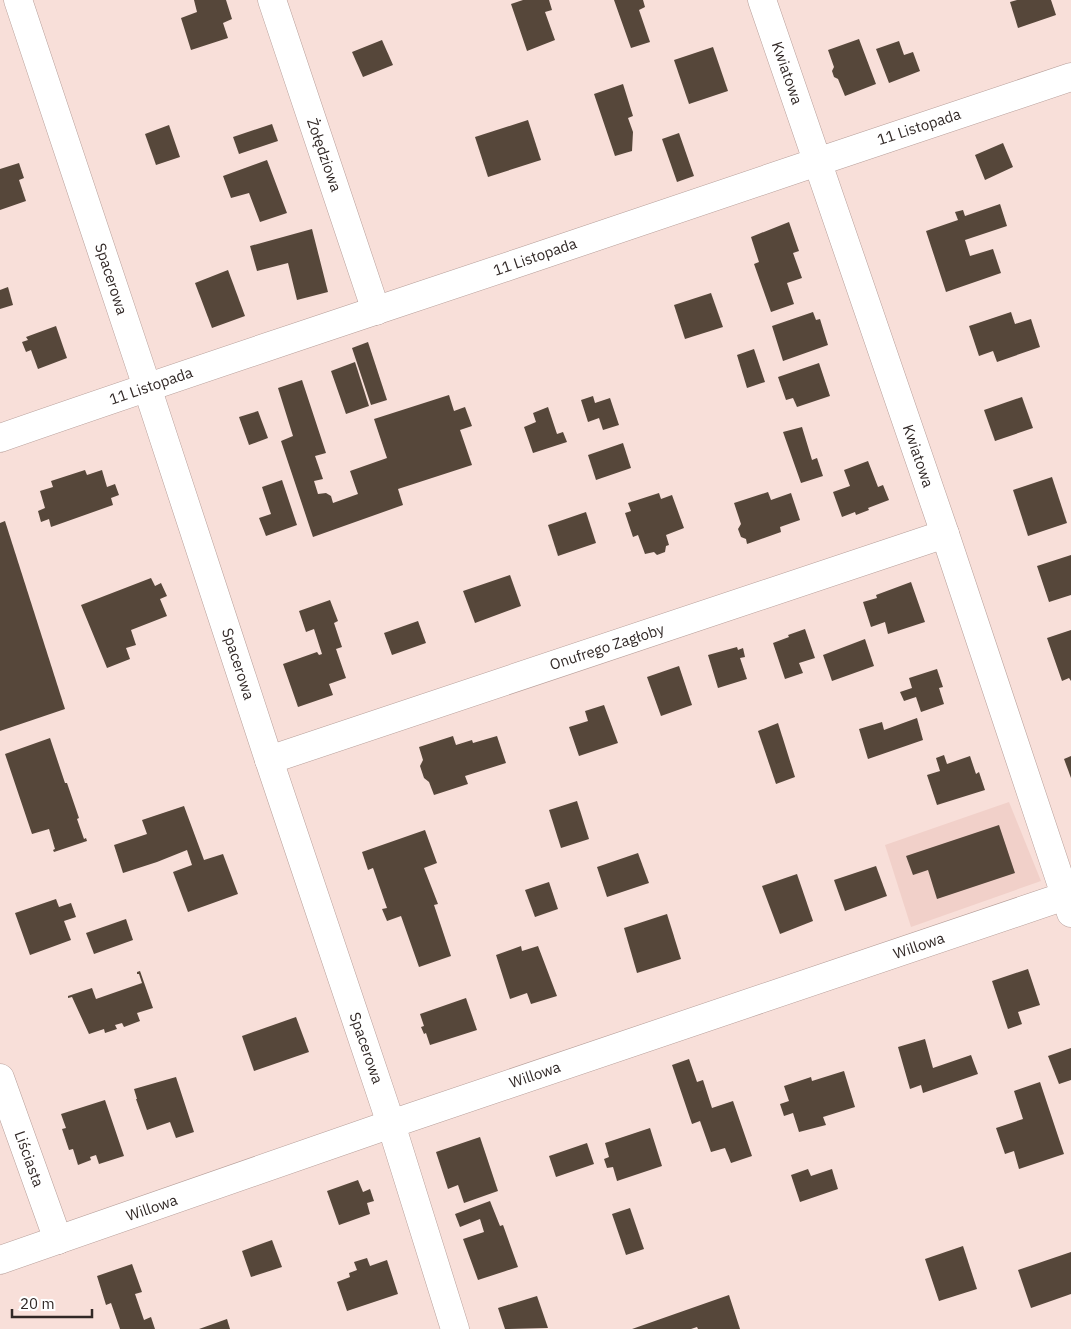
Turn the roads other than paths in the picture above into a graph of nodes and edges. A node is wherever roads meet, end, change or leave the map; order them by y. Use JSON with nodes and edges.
{"nodes":[{"id":1,"x":18,"y":0,"type":"edge"},
{"id":2,"x":272,"y":0,"type":"edge"},
{"id":3,"x":762,"y":0,"type":"edge"},
{"id":4,"x":1071,"y":77,"type":"edge"},
{"id":5,"x":817,"y":161,"type":"junction"},
{"id":6,"x":376,"y":311,"type":"junction"},
{"id":7,"x":147,"y":387,"type":"junction"},
{"id":8,"x":0,"y":438,"type":"edge"},
{"id":9,"x":945,"y":534,"type":"junction"},
{"id":10,"x":269,"y":760,"type":"junction"},
{"id":11,"x":1069,"y":901,"type":"edge"},
{"id":12,"x":0,"y":1078,"type":"edge"},
{"id":13,"x":391,"y":1124,"type":"junction"},
{"id":14,"x":58,"y":1240,"type":"junction"},
{"id":15,"x":0,"y":1260,"type":"edge"},
{"id":16,"x":455,"y":1329,"type":"edge"}],
"edges":[{"from":1,"to":7,"type":"street","name":"Spacerowa"},
{"from":2,"to":6,"type":"street","name":"Żołędziowa"},
{"from":3,"to":5,"type":"street","name":"Kwiatowa"},
{"from":4,"to":5,"type":"street","name":"11 Listopada"},
{"from":5,"to":6,"type":"street","name":"11 Listopada"},
{"from":5,"to":9,"type":"street","name":"Kwiatowa"},
{"from":6,"to":7,"type":"street","name":"11 Listopada"},
{"from":7,"to":8,"type":"street","name":"11 Listopada"},
{"from":7,"to":10,"type":"street","name":"Spacerowa"},
{"from":9,"to":10,"type":"street","name":"Onufrego Zagłoby"},
{"from":9,"to":11,"type":"street","name":"Kwiatowa"},
{"from":10,"to":13,"type":"street","name":"Spacerowa"},
{"from":11,"to":13,"type":"street","name":"Willowa"},
{"from":12,"to":14,"type":"street","name":"Liściasta"},
{"from":13,"to":14,"type":"street","name":"Willowa"},
{"from":13,"to":16,"type":"street","name":"Spacerowa"},
{"from":14,"to":15,"type":"street","name":"Willowa"}]}
